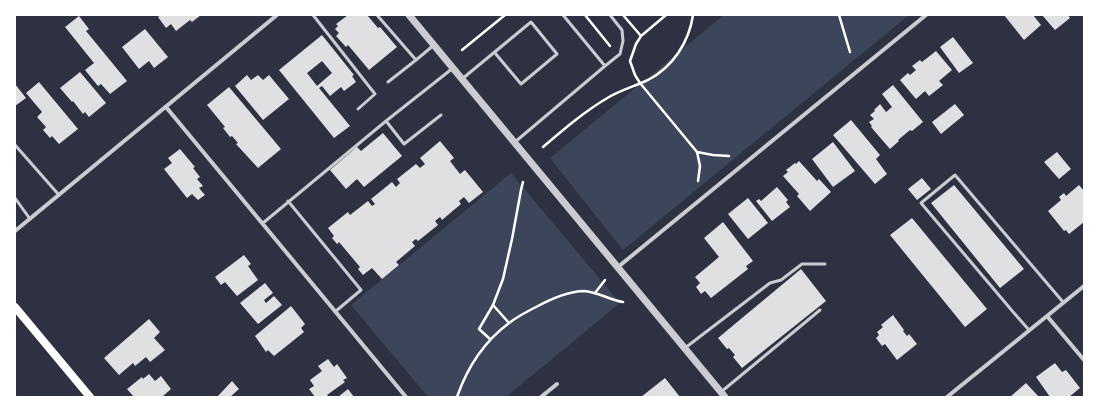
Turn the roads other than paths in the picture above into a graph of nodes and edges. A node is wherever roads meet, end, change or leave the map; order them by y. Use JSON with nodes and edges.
{"nodes":[{"id":1,"x":277,"y":15,"type":"edge"},
{"id":2,"x":313,"y":15,"type":"edge"},
{"id":3,"x":377,"y":15,"type":"edge"},
{"id":4,"x":409,"y":15,"type":"edge"},
{"id":5,"x":563,"y":15,"type":"edge"},
{"id":6,"x":610,"y":15,"type":"edge"},
{"id":7,"x":926,"y":15,"type":"edge"},
{"id":8,"x":434,"y":45,"type":"junction"},
{"id":9,"x":494,"y":52,"type":"junction"},
{"id":10,"x":416,"y":60,"type":"junction"},
{"id":11,"x":605,"y":66,"type":"junction"},
{"id":12,"x":453,"y":68,"type":"junction"},
{"id":13,"x":462,"y":79,"type":"junction"},
{"id":14,"x":388,"y":82,"type":"dead end"},
{"id":15,"x":166,"y":107,"type":"junction"},
{"id":16,"x":358,"y":109,"type":"dead end"},
{"id":17,"x":441,"y":115,"type":"dead end"},
{"id":18,"x":386,"y":121,"type":"junction"},
{"id":19,"x":515,"y":143,"type":"junction"},
{"id":20,"x":15,"y":145,"type":"edge"},
{"id":21,"x":59,"y":195,"type":"junction"},
{"id":22,"x":15,"y":198,"type":"edge"},
{"id":23,"x":288,"y":201,"type":"junction"},
{"id":24,"x":30,"y":219,"type":"junction"},
{"id":25,"x":263,"y":222,"type":"junction"},
{"id":26,"x":15,"y":231,"type":"edge"},
{"id":27,"x":824,"y":264,"type":"dead end"},
{"id":28,"x":618,"y":267,"type":"junction"},
{"id":29,"x":1084,"y":286,"type":"edge"},
{"id":30,"x":1063,"y":302,"type":"junction"},
{"id":31,"x":15,"y":307,"type":"edge"},
{"id":32,"x":820,"y":310,"type":"dead end"},
{"id":33,"x":336,"y":311,"type":"junction"},
{"id":34,"x":1047,"y":316,"type":"junction"},
{"id":35,"x":1029,"y":330,"type":"junction"},
{"id":36,"x":685,"y":348,"type":"junction"},
{"id":37,"x":1084,"y":360,"type":"edge"},
{"id":38,"x":557,"y":384,"type":"dead end"},
{"id":39,"x":723,"y":394,"type":"edge"},
{"id":40,"x":90,"y":397,"type":"edge"},
{"id":41,"x":406,"y":397,"type":"edge"},
{"id":42,"x":541,"y":397,"type":"edge"},
{"id":43,"x":947,"y":397,"type":"edge"}],
"edges":[{"from":1,"to":15,"type":"street"},
{"from":2,"to":16,"type":"lane"},
{"from":3,"to":10,"type":"lane"},
{"from":4,"to":8,"type":"street"},
{"from":5,"to":11,"type":"lane"},
{"from":6,"to":11,"type":"lane"},
{"from":7,"to":28,"type":"street"},
{"from":8,"to":10,"type":"lane"},
{"from":8,"to":12,"type":"street"},
{"from":9,"to":9,"type":"lane"},
{"from":9,"to":13,"type":"lane"},
{"from":10,"to":14,"type":"lane"},
{"from":11,"to":19,"type":"lane"},
{"from":12,"to":13,"type":"street"},
{"from":12,"to":18,"type":"lane"},
{"from":13,"to":19,"type":"street"},
{"from":15,"to":21,"type":"street"},
{"from":15,"to":25,"type":"street"},
{"from":17,"to":18,"type":"lane"},
{"from":18,"to":23,"type":"lane"},
{"from":19,"to":28,"type":"street"},
{"from":20,"to":21,"type":"lane"},
{"from":21,"to":24,"type":"street"},
{"from":22,"to":24,"type":"lane"},
{"from":23,"to":25,"type":"lane"},
{"from":23,"to":33,"type":"lane"},
{"from":24,"to":26,"type":"street"},
{"from":25,"to":33,"type":"street"},
{"from":27,"to":36,"type":"lane"},
{"from":28,"to":36,"type":"street"},
{"from":29,"to":30,"type":"street"},
{"from":30,"to":34,"type":"street"},
{"from":30,"to":35,"type":"lane"},
{"from":31,"to":40,"type":"main road"},
{"from":32,"to":39,"type":"lane"},
{"from":33,"to":41,"type":"street"},
{"from":34,"to":35,"type":"street"},
{"from":34,"to":37,"type":"street"},
{"from":35,"to":43,"type":"street"},
{"from":36,"to":39,"type":"street"},
{"from":38,"to":42,"type":"street"}]}
